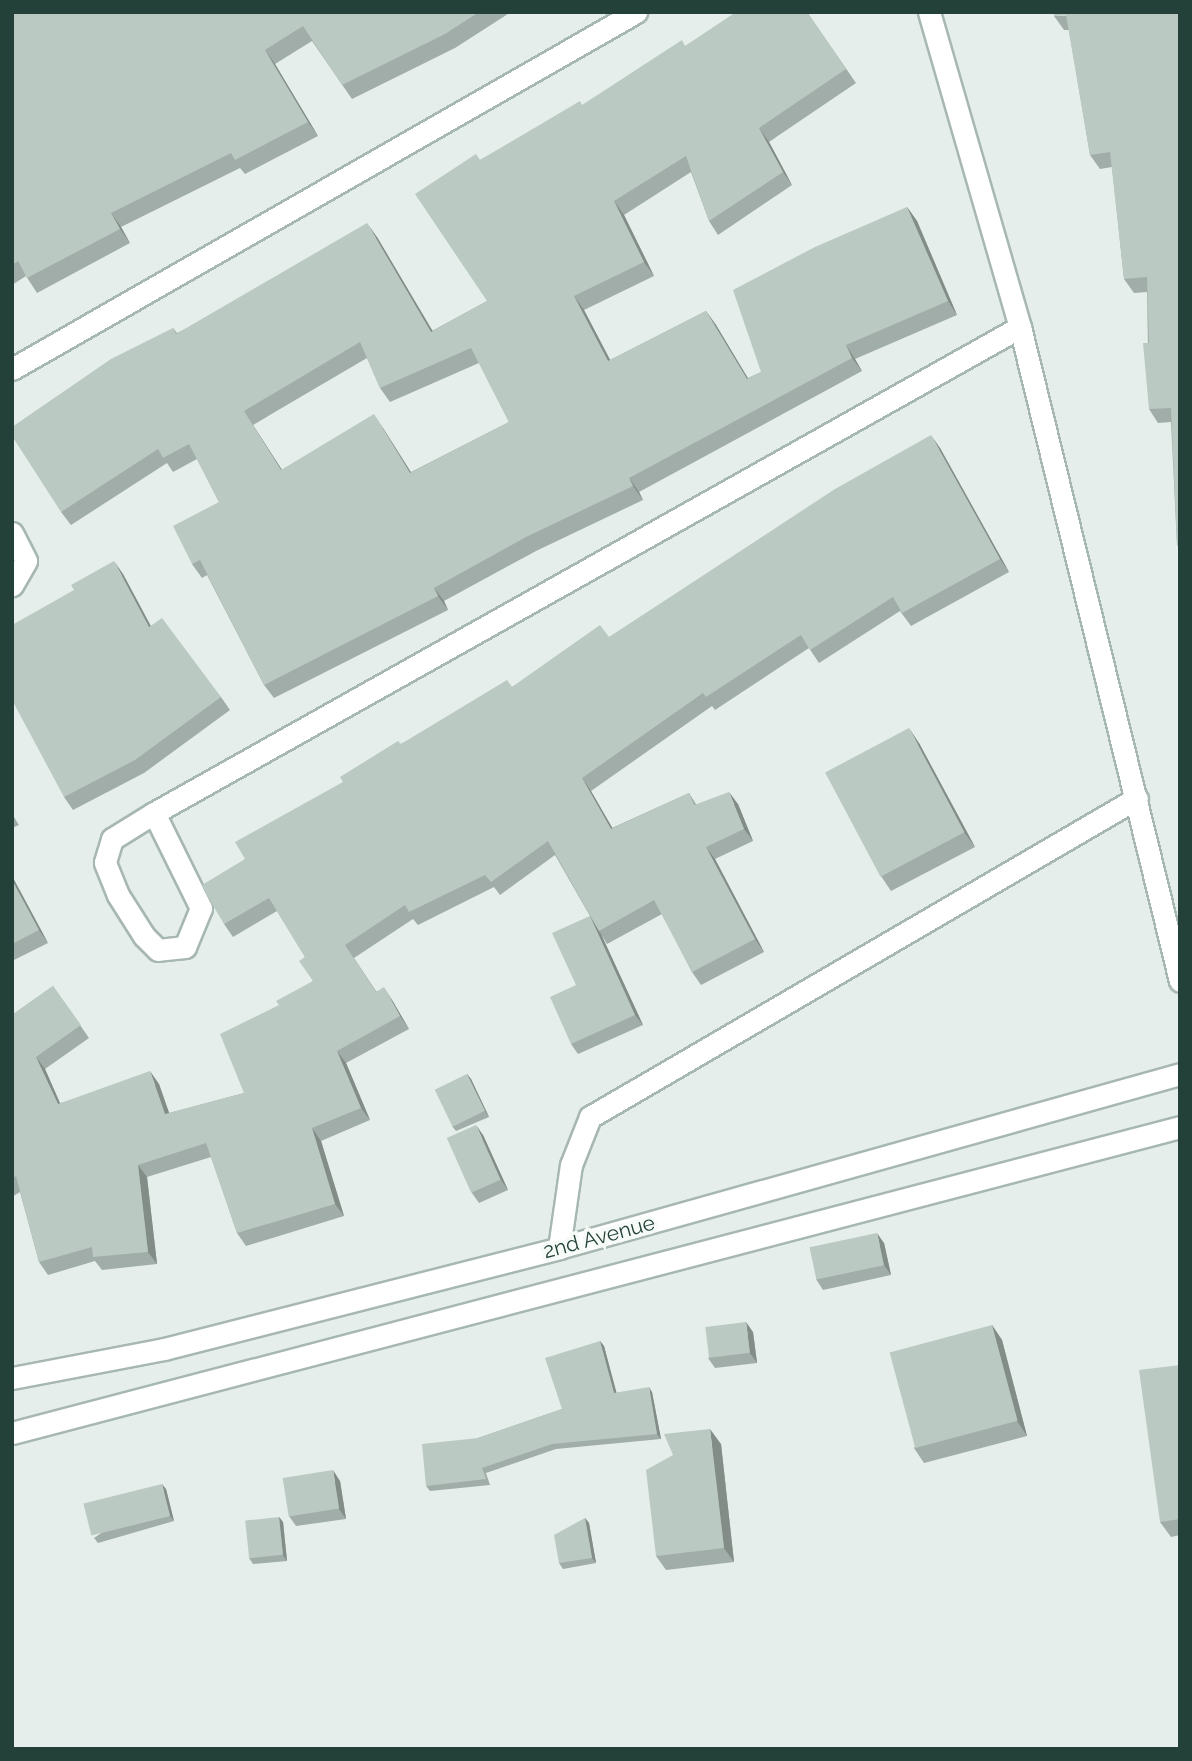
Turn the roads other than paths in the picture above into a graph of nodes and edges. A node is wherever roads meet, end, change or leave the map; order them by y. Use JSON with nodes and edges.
{"nodes":[{"id":1,"x":636,"y":12,"type":"edge"},
{"id":2,"x":929,"y":12,"type":"edge"},
{"id":3,"x":1020,"y":327,"type":"junction"},
{"id":4,"x":12,"y":369,"type":"edge"},
{"id":5,"x":12,"y":533,"type":"edge"},
{"id":6,"x":12,"y":585,"type":"edge"},
{"id":7,"x":1137,"y":797,"type":"junction"},
{"id":8,"x":154,"y":813,"type":"junction"},
{"id":9,"x":1180,"y":981,"type":"edge"},
{"id":10,"x":1180,"y":1074,"type":"edge"},
{"id":11,"x":1180,"y":1127,"type":"edge"},
{"id":12,"x":559,"y":1248,"type":"junction"},
{"id":13,"x":12,"y":1378,"type":"edge"},
{"id":14,"x":12,"y":1433,"type":"edge"}],
"edges":[{"from":1,"to":4,"type":"street"},
{"from":2,"to":3,"type":"street"},
{"from":3,"to":7,"type":"street"},
{"from":3,"to":8,"type":"street"},
{"from":5,"to":6,"type":"street"},
{"from":7,"to":9,"type":"street"},
{"from":7,"to":12,"type":"street"},
{"from":8,"to":8,"type":"street"},
{"from":10,"to":12,"type":"street","name":"2nd Avenue"},
{"from":11,"to":14,"type":"street","name":"2nd Avenue"},
{"from":12,"to":13,"type":"street","name":"2nd Avenue"}]}
